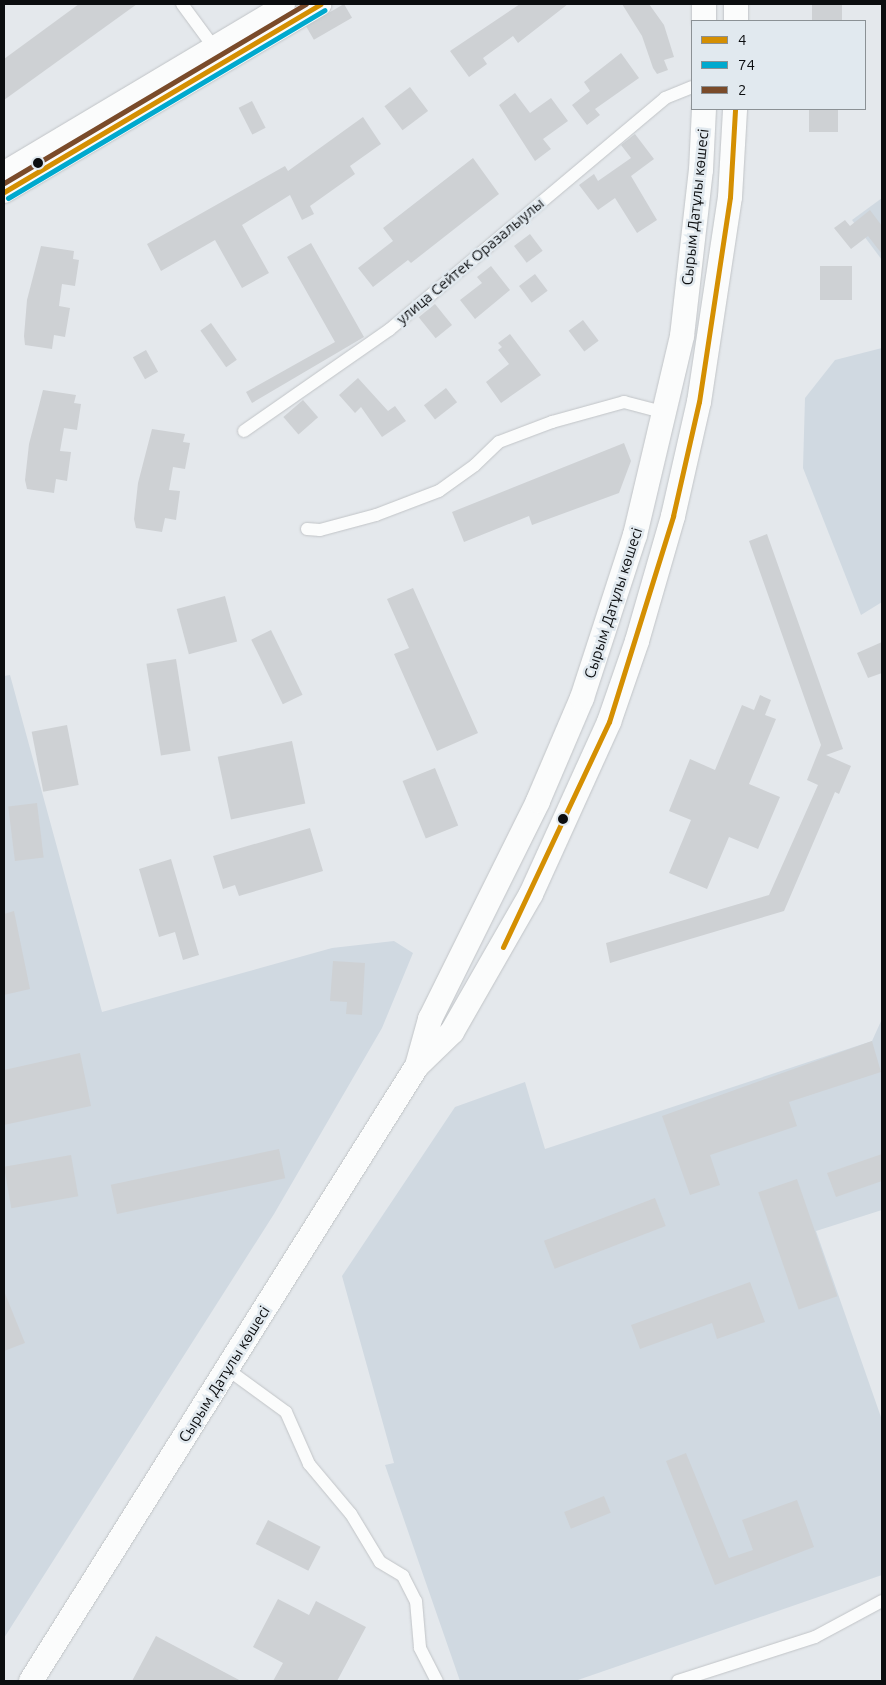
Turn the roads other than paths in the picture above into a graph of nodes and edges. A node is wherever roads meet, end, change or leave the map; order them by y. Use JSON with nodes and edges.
{"nodes":[{"id":1,"x":182,"y":4,"type":"edge"},
{"id":2,"x":284,"y":4,"type":"edge"},
{"id":3,"x":320,"y":4,"type":"edge"},
{"id":4,"x":704,"y":4,"type":"edge"},
{"id":5,"x":736,"y":4,"type":"edge"},
{"id":6,"x":704,"y":20,"type":"edge"},
{"id":7,"x":736,"y":20,"type":"edge"},
{"id":8,"x":213,"y":46,"type":"junction"},
{"id":9,"x":691,"y":87,"type":"edge"},
{"id":10,"x":704,"y":110,"type":"edge"},
{"id":11,"x":735,"y":110,"type":"edge"},
{"id":12,"x":4,"y":171,"type":"edge"},
{"id":13,"x":4,"y":192,"type":"edge"},
{"id":14,"x":666,"y":413,"type":"junction"},
{"id":15,"x":244,"y":431,"type":"dead end"},
{"id":16,"x":307,"y":530,"type":"dead end"},
{"id":17,"x":473,"y":931,"type":"junction"},
{"id":18,"x":503,"y":946,"type":"junction"},
{"id":19,"x":417,"y":1066,"type":"junction"},
{"id":20,"x":228,"y":1369,"type":"junction"},
{"id":21,"x":882,"y":1601,"type":"edge"},
{"id":22,"x":31,"y":1681,"type":"edge"},
{"id":23,"x":437,"y":1681,"type":"edge"},
{"id":24,"x":678,"y":1681,"type":"edge"}],
"edges":[{"from":1,"to":8,"type":"street"},
{"from":2,"to":8,"type":"main road"},
{"from":3,"to":13,"type":"main road"},
{"from":4,"to":6,"type":"highway"},
{"from":5,"to":7,"type":"highway"},
{"from":8,"to":12,"type":"main road"},
{"from":9,"to":15,"type":"street","name":"улица Сейтек Оразалыулы"},
{"from":10,"to":14,"type":"highway","name":"Сырым Датұлы көшесі"},
{"from":11,"to":18,"type":"highway","name":"Сырым Датұлы көшесі"},
{"from":14,"to":16,"type":"street"},
{"from":14,"to":17,"type":"highway","name":"Сырым Датұлы көшесі"},
{"from":17,"to":18,"type":"highway"},
{"from":17,"to":19,"type":"highway","name":"Сырым Датұлы көшесі"},
{"from":18,"to":19,"type":"highway","name":"Сырым Датұлы көшесі"},
{"from":19,"to":20,"type":"highway","name":"Сырым Датұлы көшесі"},
{"from":20,"to":22,"type":"highway","name":"Сырым Датұлы көшесі"},
{"from":20,"to":23,"type":"street"},
{"from":21,"to":24,"type":"street"}]}
